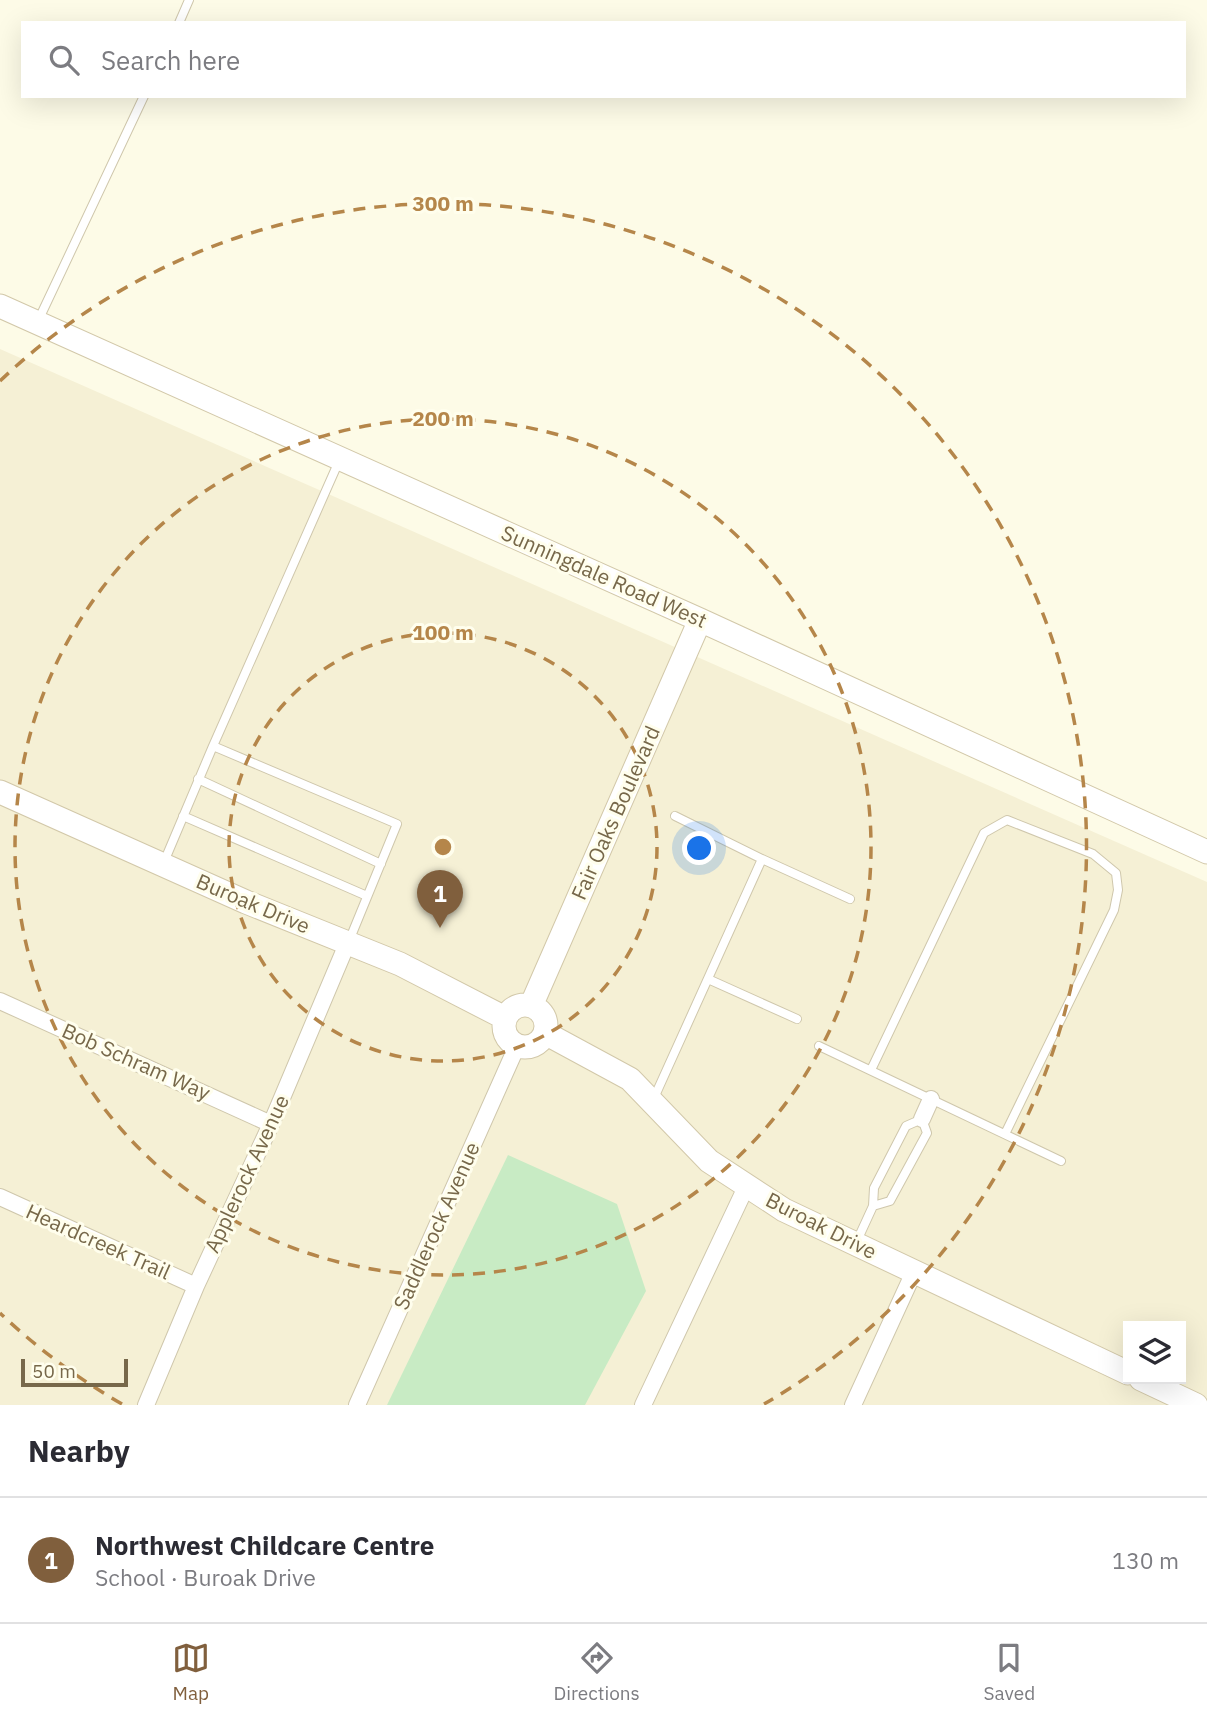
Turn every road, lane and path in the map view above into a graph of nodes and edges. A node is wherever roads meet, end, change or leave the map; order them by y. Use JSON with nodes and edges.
{"nodes":[{"id":1,"x":190,"y":0,"type":"edge"},
{"id":2,"x":180,"y":21,"type":"edge"},
{"id":3,"x":143,"y":98,"type":"edge"},
{"id":4,"x":0,"y":306,"type":"edge"},
{"id":5,"x":37,"y":323,"type":"junction"},
{"id":6,"x":341,"y":459,"type":"junction"},
{"id":7,"x":699,"y":620,"type":"junction"},
{"id":8,"x":212,"y":746,"type":"junction"},
{"id":9,"x":198,"y":779,"type":"junction"},
{"id":10,"x":0,"y":792,"type":"edge"},
{"id":11,"x":183,"y":816,"type":"junction"},
{"id":12,"x":675,"y":816,"type":"dead end"},
{"id":13,"x":1207,"y":852,"type":"edge"},
{"id":14,"x":762,"y":859,"type":"junction"},
{"id":15,"x":381,"y":864,"type":"junction"},
{"id":16,"x":162,"y":865,"type":"junction"},
{"id":17,"x":367,"y":896,"type":"junction"},
{"id":18,"x":850,"y":899,"type":"dead end"},
{"id":19,"x":347,"y":943,"type":"junction"},
{"id":20,"x":708,"y":979,"type":"junction"},
{"id":21,"x":0,"y":1001,"type":"edge"},
{"id":22,"x":531,"y":1006,"type":"junction"},
{"id":23,"x":505,"y":1018,"type":"junction"},
{"id":24,"x":797,"y":1019,"type":"dead end"},
{"id":25,"x":545,"y":1033,"type":"junction"},
{"id":26,"x":517,"y":1046,"type":"junction"},
{"id":27,"x":819,"y":1046,"type":"dead end"},
{"id":28,"x":871,"y":1070,"type":"junction"},
{"id":29,"x":931,"y":1099,"type":"junction"},
{"id":30,"x":653,"y":1101,"type":"junction"},
{"id":31,"x":922,"y":1119,"type":"junction"},
{"id":32,"x":271,"y":1124,"type":"junction"},
{"id":33,"x":1005,"y":1134,"type":"junction"},
{"id":34,"x":1062,"y":1161,"type":"dead end"},
{"id":35,"x":746,"y":1187,"type":"junction"},
{"id":36,"x":0,"y":1198,"type":"edge"},
{"id":37,"x":873,"y":1206,"type":"junction"},
{"id":38,"x":855,"y":1245,"type":"junction"},
{"id":39,"x":914,"y":1272,"type":"junction"},
{"id":40,"x":195,"y":1286,"type":"junction"},
{"id":41,"x":1123,"y":1371,"type":"edge"},
{"id":42,"x":1152,"y":1384,"type":"edge"},
{"id":43,"x":146,"y":1405,"type":"edge"},
{"id":44,"x":357,"y":1405,"type":"edge"},
{"id":45,"x":643,"y":1405,"type":"edge"},
{"id":46,"x":853,"y":1405,"type":"edge"},
{"id":47,"x":1196,"y":1405,"type":"edge"}],
"edges":[{"from":1,"to":2,"type":"lane"},
{"from":3,"to":5,"type":"lane"},
{"from":4,"to":5,"type":"street","name":"Sunningdale Road West"},
{"from":5,"to":6,"type":"street","name":"Sunningdale Road West"},
{"from":6,"to":7,"type":"street","name":"Sunningdale Road West"},
{"from":6,"to":8,"type":"lane"},
{"from":7,"to":13,"type":"street","name":"Sunningdale Road West"},
{"from":7,"to":22,"type":"street","name":"Fair Oaks Boulevard"},
{"from":8,"to":9,"type":"lane"},
{"from":8,"to":15,"type":"lane"},
{"from":9,"to":11,"type":"lane"},
{"from":9,"to":15,"type":"lane"},
{"from":10,"to":16,"type":"street","name":"Buroak Drive"},
{"from":11,"to":16,"type":"lane"},
{"from":11,"to":17,"type":"lane"},
{"from":12,"to":14,"type":"lane"},
{"from":14,"to":18,"type":"lane"},
{"from":14,"to":20,"type":"lane"},
{"from":15,"to":17,"type":"lane"},
{"from":16,"to":19,"type":"street","name":"Buroak Drive"},
{"from":17,"to":19,"type":"lane"},
{"from":19,"to":23,"type":"street","name":"Buroak Drive"},
{"from":19,"to":32,"type":"street","name":"Applerock Avenue"},
{"from":20,"to":24,"type":"lane"},
{"from":20,"to":30,"type":"lane"},
{"from":21,"to":32,"type":"street","name":"Bob Schram Way"},
{"from":22,"to":23,"type":"street"},
{"from":22,"to":25,"type":"street"},
{"from":23,"to":26,"type":"street"},
{"from":25,"to":26,"type":"street"},
{"from":25,"to":30,"type":"street","name":"Buroak Drive"},
{"from":26,"to":44,"type":"street","name":"Saddlerock Avenue"},
{"from":27,"to":28,"type":"lane"},
{"from":28,"to":29,"type":"lane"},
{"from":28,"to":33,"type":"lane"},
{"from":29,"to":31,"type":"street"},
{"from":29,"to":33,"type":"lane"},
{"from":30,"to":35,"type":"street","name":"Buroak Drive"},
{"from":31,"to":37,"type":"lane"},
{"from":31,"to":37,"type":"lane"},
{"from":32,"to":40,"type":"street","name":"Applerock Avenue"},
{"from":33,"to":34,"type":"lane"},
{"from":35,"to":38,"type":"street","name":"Buroak Drive"},
{"from":35,"to":45,"type":"street"},
{"from":36,"to":40,"type":"street","name":"Heardcreek Trail"},
{"from":37,"to":38,"type":"lane"},
{"from":38,"to":39,"type":"street","name":"Buroak Drive"},
{"from":39,"to":41,"type":"street","name":"Buroak Drive"},
{"from":39,"to":46,"type":"street"},
{"from":40,"to":43,"type":"street","name":"Applerock Avenue"},
{"from":42,"to":47,"type":"street"}]}
